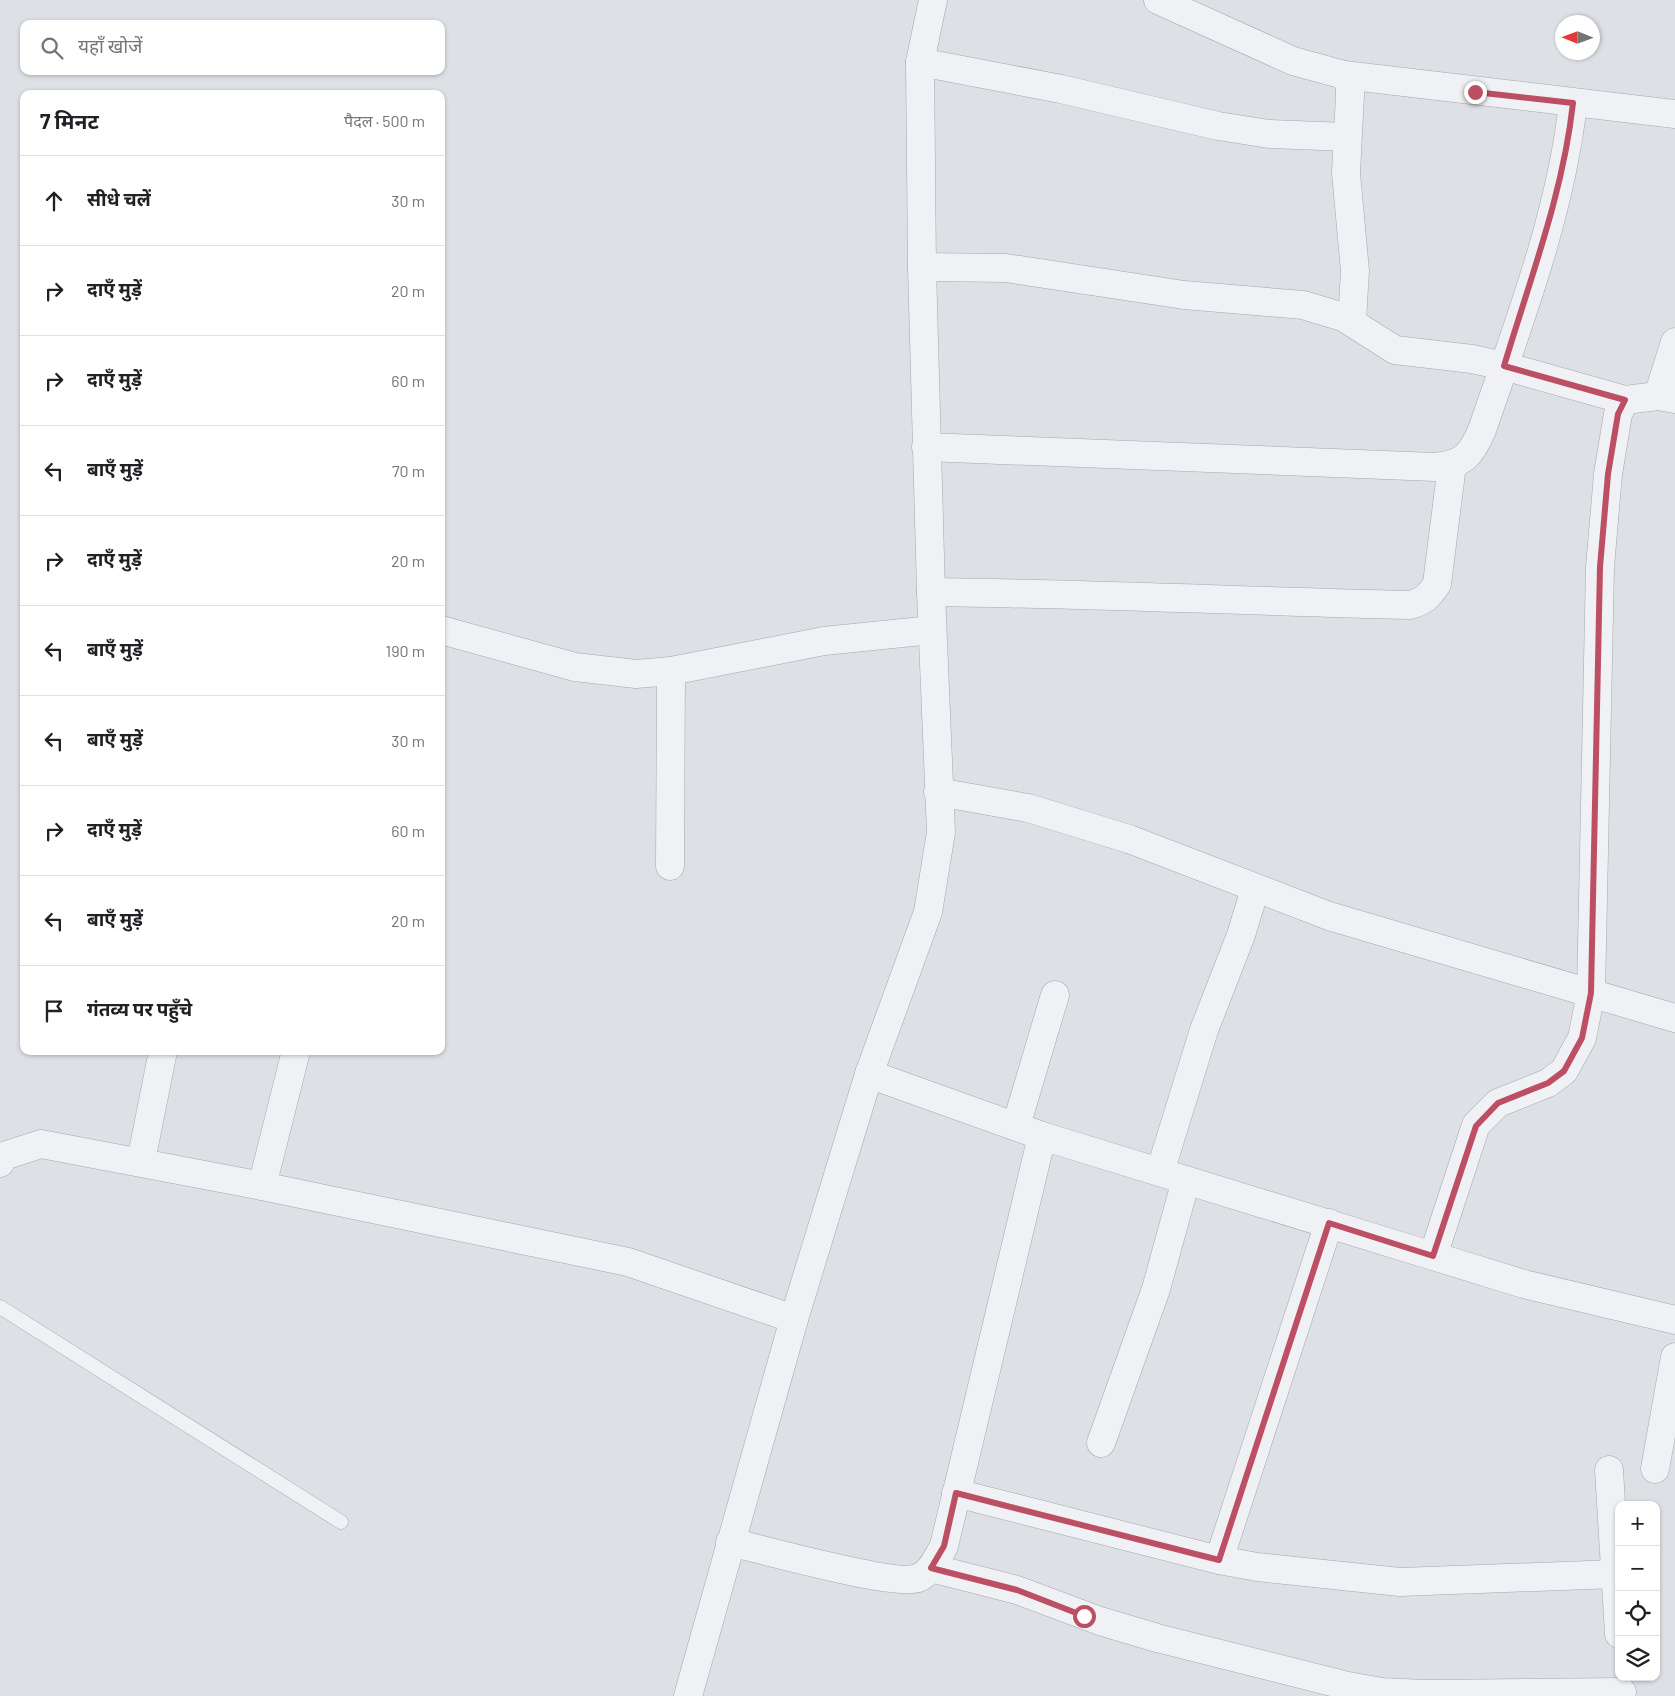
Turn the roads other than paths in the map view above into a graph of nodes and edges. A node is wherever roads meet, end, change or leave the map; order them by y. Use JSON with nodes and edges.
{"nodes":[{"id":1,"x":933,"y":0,"type":"edge"},
{"id":2,"x":1158,"y":0,"type":"edge"},
{"id":3,"x":920,"y":62,"type":"junction"},
{"id":4,"x":1344,"y":75,"type":"junction"},
{"id":5,"x":1573,"y":103,"type":"junction"},
{"id":6,"x":1675,"y":114,"type":"edge"},
{"id":7,"x":1347,"y":137,"type":"junction"},
{"id":8,"x":922,"y":267,"type":"junction"},
{"id":9,"x":1352,"y":321,"type":"junction"},
{"id":10,"x":1675,"y":342,"type":"edge"},
{"id":11,"x":1504,"y":366,"type":"junction"},
{"id":12,"x":1667,"y":398,"type":"edge"},
{"id":13,"x":1625,"y":400,"type":"junction"},
{"id":14,"x":926,"y":447,"type":"junction"},
{"id":15,"x":1452,"y":465,"type":"junction"},
{"id":16,"x":931,"y":592,"type":"junction"},
{"id":17,"x":932,"y":630,"type":"junction"},
{"id":18,"x":445,"y":631,"type":"edge"},
{"id":19,"x":670,"y":671,"type":"junction"},
{"id":20,"x":938,"y":792,"type":"junction"},
{"id":21,"x":670,"y":866,"type":"dead end"},
{"id":22,"x":1255,"y":889,"type":"junction"},
{"id":23,"x":1591,"y":993,"type":"junction"},
{"id":24,"x":1054,"y":994,"type":"dead end"},
{"id":25,"x":1675,"y":1018,"type":"edge"},
{"id":26,"x":161,"y":1055,"type":"edge"},
{"id":27,"x":295,"y":1055,"type":"edge"},
{"id":28,"x":869,"y":1074,"type":"junction"},
{"id":29,"x":1016,"y":1126,"type":"junction"},
{"id":30,"x":1042,"y":1136,"type":"junction"},
{"id":31,"x":141,"y":1161,"type":"junction"},
{"id":32,"x":0,"y":1163,"type":"edge"},
{"id":33,"x":1160,"y":1172,"type":"junction"},
{"id":34,"x":1186,"y":1180,"type":"junction"},
{"id":35,"x":262,"y":1186,"type":"junction"},
{"id":36,"x":1329,"y":1223,"type":"junction"},
{"id":37,"x":1433,"y":1256,"type":"junction"},
{"id":38,"x":0,"y":1307,"type":"edge"},
{"id":39,"x":794,"y":1319,"type":"junction"},
{"id":40,"x":1675,"y":1320,"type":"edge"},
{"id":41,"x":1675,"y":1357,"type":"edge"},
{"id":42,"x":1101,"y":1443,"type":"dead end"},
{"id":43,"x":1655,"y":1469,"type":"dead end"},
{"id":44,"x":1609,"y":1470,"type":"dead end"},
{"id":45,"x":956,"y":1493,"type":"junction"},
{"id":46,"x":342,"y":1522,"type":"dead end"},
{"id":47,"x":730,"y":1542,"type":"junction"},
{"id":48,"x":1219,"y":1560,"type":"junction"},
{"id":49,"x":931,"y":1568,"type":"junction"},
{"id":50,"x":1615,"y":1574,"type":"joint"},
{"id":51,"x":1622,"y":1688,"type":"edge"},
{"id":52,"x":688,"y":1696,"type":"edge"}],
"edges":[{"from":1,"to":3,"type":"street"},
{"from":2,"to":4,"type":"street"},
{"from":3,"to":7,"type":"street"},
{"from":3,"to":8,"type":"street"},
{"from":4,"to":5,"type":"street"},
{"from":4,"to":7,"type":"street"},
{"from":5,"to":6,"type":"street"},
{"from":5,"to":11,"type":"street"},
{"from":7,"to":9,"type":"street"},
{"from":8,"to":9,"type":"street"},
{"from":8,"to":14,"type":"street"},
{"from":9,"to":11,"type":"street"},
{"from":10,"to":12,"type":"street"},
{"from":11,"to":13,"type":"street"},
{"from":11,"to":15,"type":"street"},
{"from":12,"to":13,"type":"street"},
{"from":13,"to":23,"type":"street"},
{"from":14,"to":15,"type":"street"},
{"from":14,"to":16,"type":"street"},
{"from":15,"to":16,"type":"street"},
{"from":16,"to":17,"type":"street"},
{"from":17,"to":19,"type":"street"},
{"from":17,"to":20,"type":"street"},
{"from":18,"to":19,"type":"street"},
{"from":19,"to":21,"type":"street"},
{"from":20,"to":22,"type":"street"},
{"from":20,"to":28,"type":"street"},
{"from":22,"to":23,"type":"street"},
{"from":22,"to":33,"type":"street"},
{"from":23,"to":25,"type":"street"},
{"from":23,"to":37,"type":"street"},
{"from":24,"to":29,"type":"street"},
{"from":26,"to":31,"type":"street"},
{"from":27,"to":35,"type":"street"},
{"from":28,"to":29,"type":"street"},
{"from":28,"to":39,"type":"street"},
{"from":29,"to":30,"type":"street"},
{"from":30,"to":33,"type":"street"},
{"from":30,"to":45,"type":"street"},
{"from":31,"to":32,"type":"street"},
{"from":31,"to":35,"type":"street"},
{"from":33,"to":34,"type":"street"},
{"from":34,"to":36,"type":"street"},
{"from":34,"to":42,"type":"street"},
{"from":35,"to":39,"type":"street"},
{"from":36,"to":37,"type":"street"},
{"from":36,"to":48,"type":"street"},
{"from":37,"to":40,"type":"street"},
{"from":38,"to":46,"type":"lane"},
{"from":39,"to":47,"type":"street"},
{"from":41,"to":43,"type":"street"},
{"from":44,"to":50,"type":"street"},
{"from":45,"to":48,"type":"street"},
{"from":45,"to":49,"type":"street"},
{"from":47,"to":49,"type":"street"},
{"from":47,"to":52,"type":"street"},
{"from":48,"to":50,"type":"street"},
{"from":49,"to":51,"type":"street"}]}
